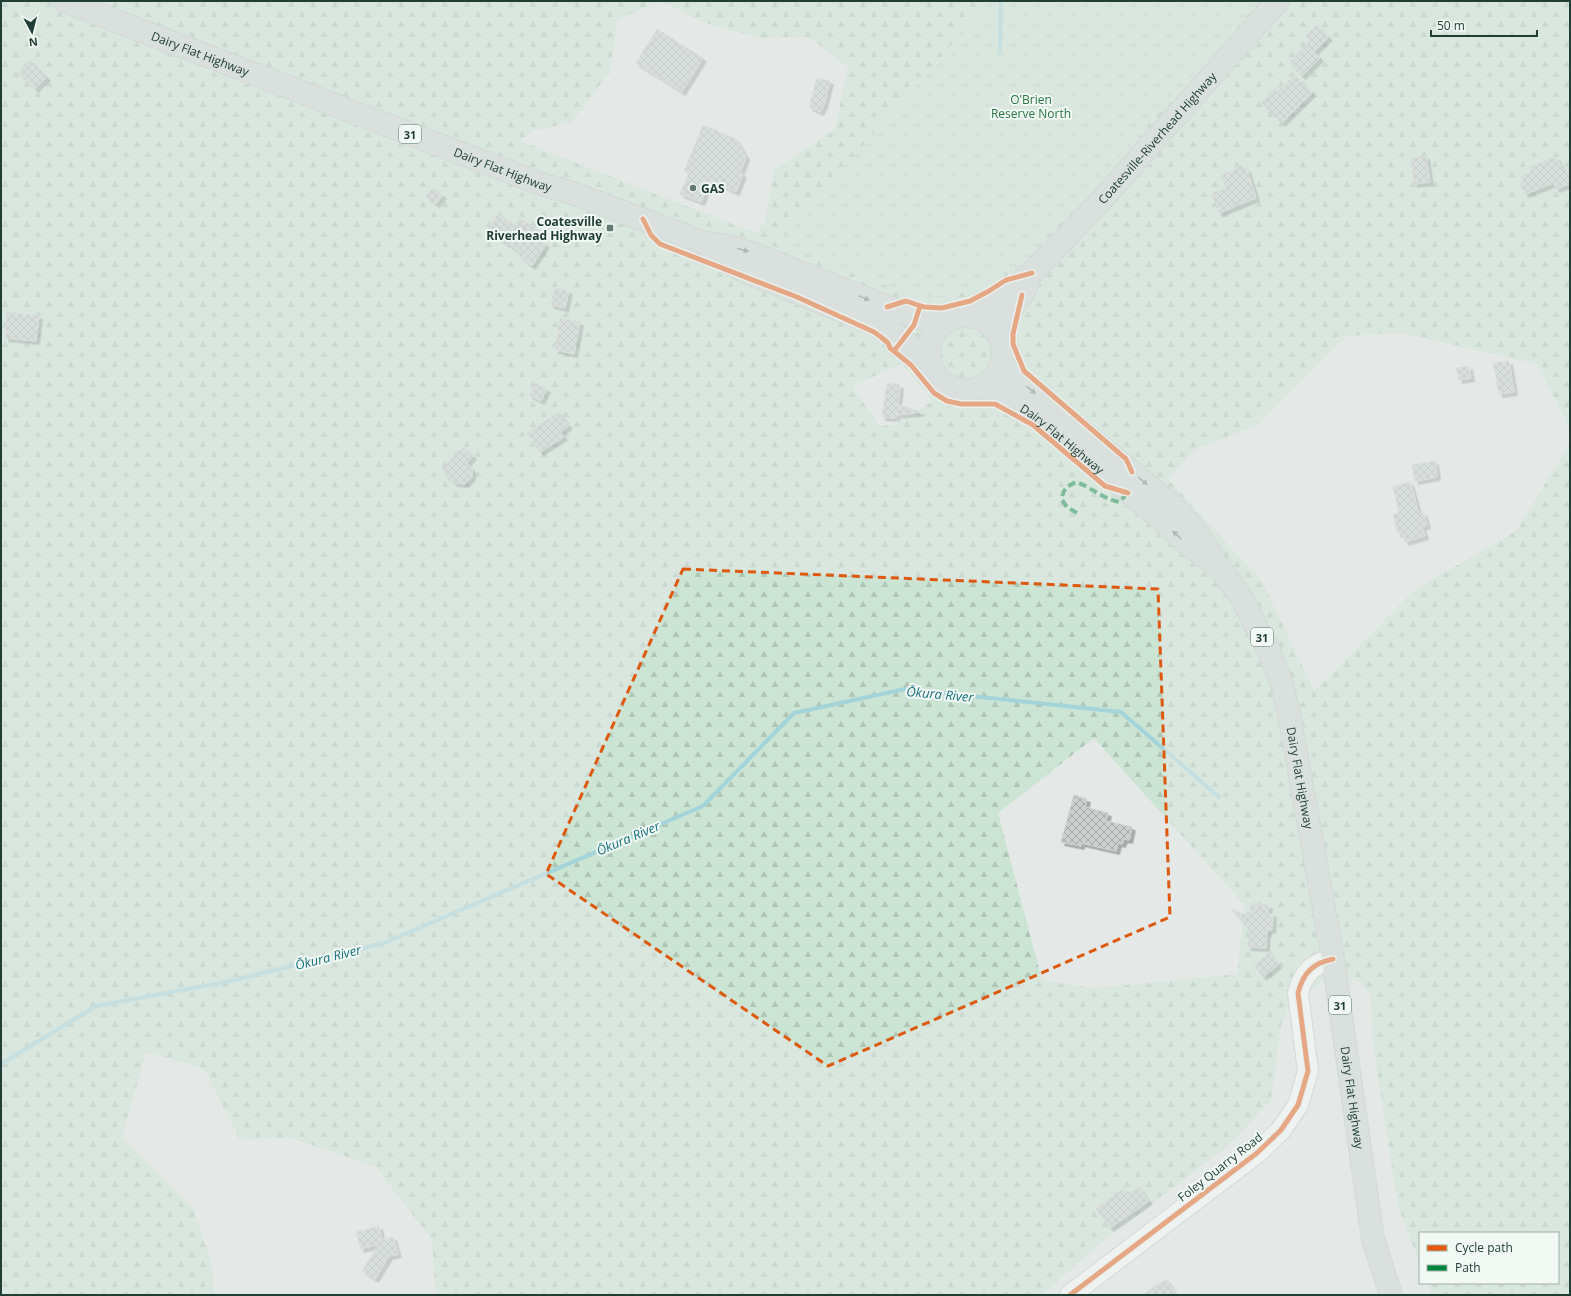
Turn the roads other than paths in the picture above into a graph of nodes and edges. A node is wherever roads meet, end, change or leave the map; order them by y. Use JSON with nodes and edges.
{"nodes":[{"id":1,"x":64,"y":1,"type":"edge"},
{"id":2,"x":1278,"y":1,"type":"edge"},
{"id":3,"x":705,"y":243,"type":"junction"},
{"id":4,"x":1032,"y":273,"type":"junction"},
{"id":5,"x":975,"y":317,"type":"junction"},
{"id":6,"x":941,"y":325,"type":"junction"},
{"id":7,"x":996,"y":330,"type":"junction"},
{"id":8,"x":929,"y":358,"type":"junction"},
{"id":9,"x":1001,"y":365,"type":"junction"},
{"id":10,"x":986,"y":384,"type":"junction"},
{"id":11,"x":1219,"y":567,"type":"junction"},
{"id":12,"x":1333,"y":959,"type":"junction"},
{"id":13,"x":1070,"y":1295,"type":"edge"},
{"id":14,"x":1391,"y":1295,"type":"edge"}],
"edges":[{"from":1,"to":3,"type":"main road","name":"Dairy Flat Highway","number":"31"},
{"from":2,"to":4,"type":"main road","name":"Coatesville-Riverhead Highway"},
{"from":3,"to":6,"type":"main road","one_way":true},
{"from":3,"to":8,"type":"main road","name":"Dairy Flat Highway","number":"31"},
{"from":4,"to":5,"type":"main road","name":"Coatesville-Riverhead Highway"},
{"from":4,"to":7,"type":"main road","name":"Coatesville-Riverhead Highway"},
{"from":5,"to":6,"type":"main road"},
{"from":5,"to":7,"type":"main road"},
{"from":6,"to":8,"type":"main road"},
{"from":7,"to":9,"type":"main road"},
{"from":8,"to":10,"type":"main road"},
{"from":9,"to":10,"type":"main road"},
{"from":9,"to":11,"type":"main road","one_way":true},
{"from":11,"to":10,"type":"main road","name":"Dairy Flat Highway","number":"31","one_way":true},
{"from":11,"to":12,"type":"main road","name":"Dairy Flat Highway","number":"31"},
{"from":12,"to":13,"type":"street","name":"Foley Quarry Road"},
{"from":12,"to":14,"type":"main road","name":"Dairy Flat Highway","number":"31"}]}
